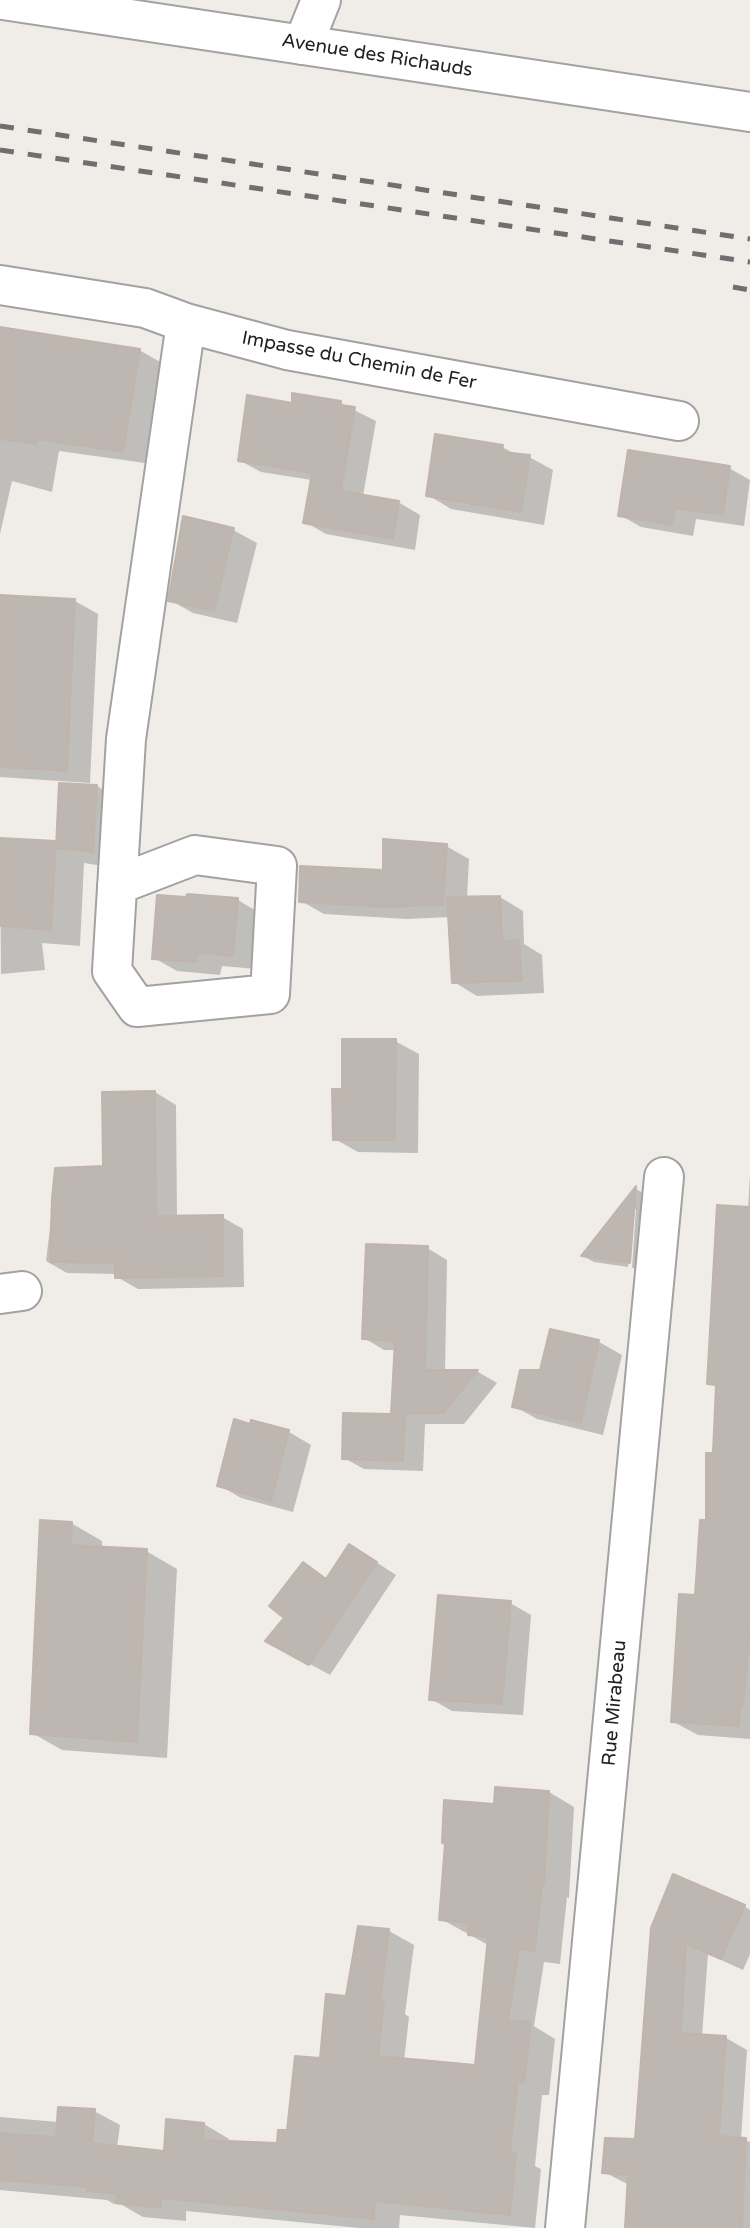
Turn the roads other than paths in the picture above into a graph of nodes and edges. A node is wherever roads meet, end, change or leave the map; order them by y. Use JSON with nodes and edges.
{"nodes":[{"id":1,"x":3,"y":0,"type":"edge"},
{"id":2,"x":321,"y":0,"type":"edge"},
{"id":3,"x":303,"y":45,"type":"junction"},
{"id":4,"x":750,"y":112,"type":"edge"},
{"id":5,"x":0,"y":285,"type":"edge"},
{"id":6,"x":186,"y":323,"type":"junction"},
{"id":7,"x":679,"y":421,"type":"dead end"},
{"id":8,"x":117,"y":885,"type":"junction"},
{"id":9,"x":664,"y":1177,"type":"dead end"},
{"id":10,"x":565,"y":2228,"type":"edge"}],
"edges":[{"from":1,"to":3,"type":"street","name":"Avenue des Richauds"},
{"from":2,"to":3,"type":"street"},
{"from":3,"to":4,"type":"street","name":"Avenue des Richauds"},
{"from":5,"to":6,"type":"street","name":"Impasse du Chemin de Fer"},
{"from":6,"to":7,"type":"street","name":"Impasse du Chemin de Fer"},
{"from":6,"to":8,"type":"street"},
{"from":8,"to":8,"type":"street"},
{"from":9,"to":10,"type":"street","name":"Rue Mirabeau"}]}
